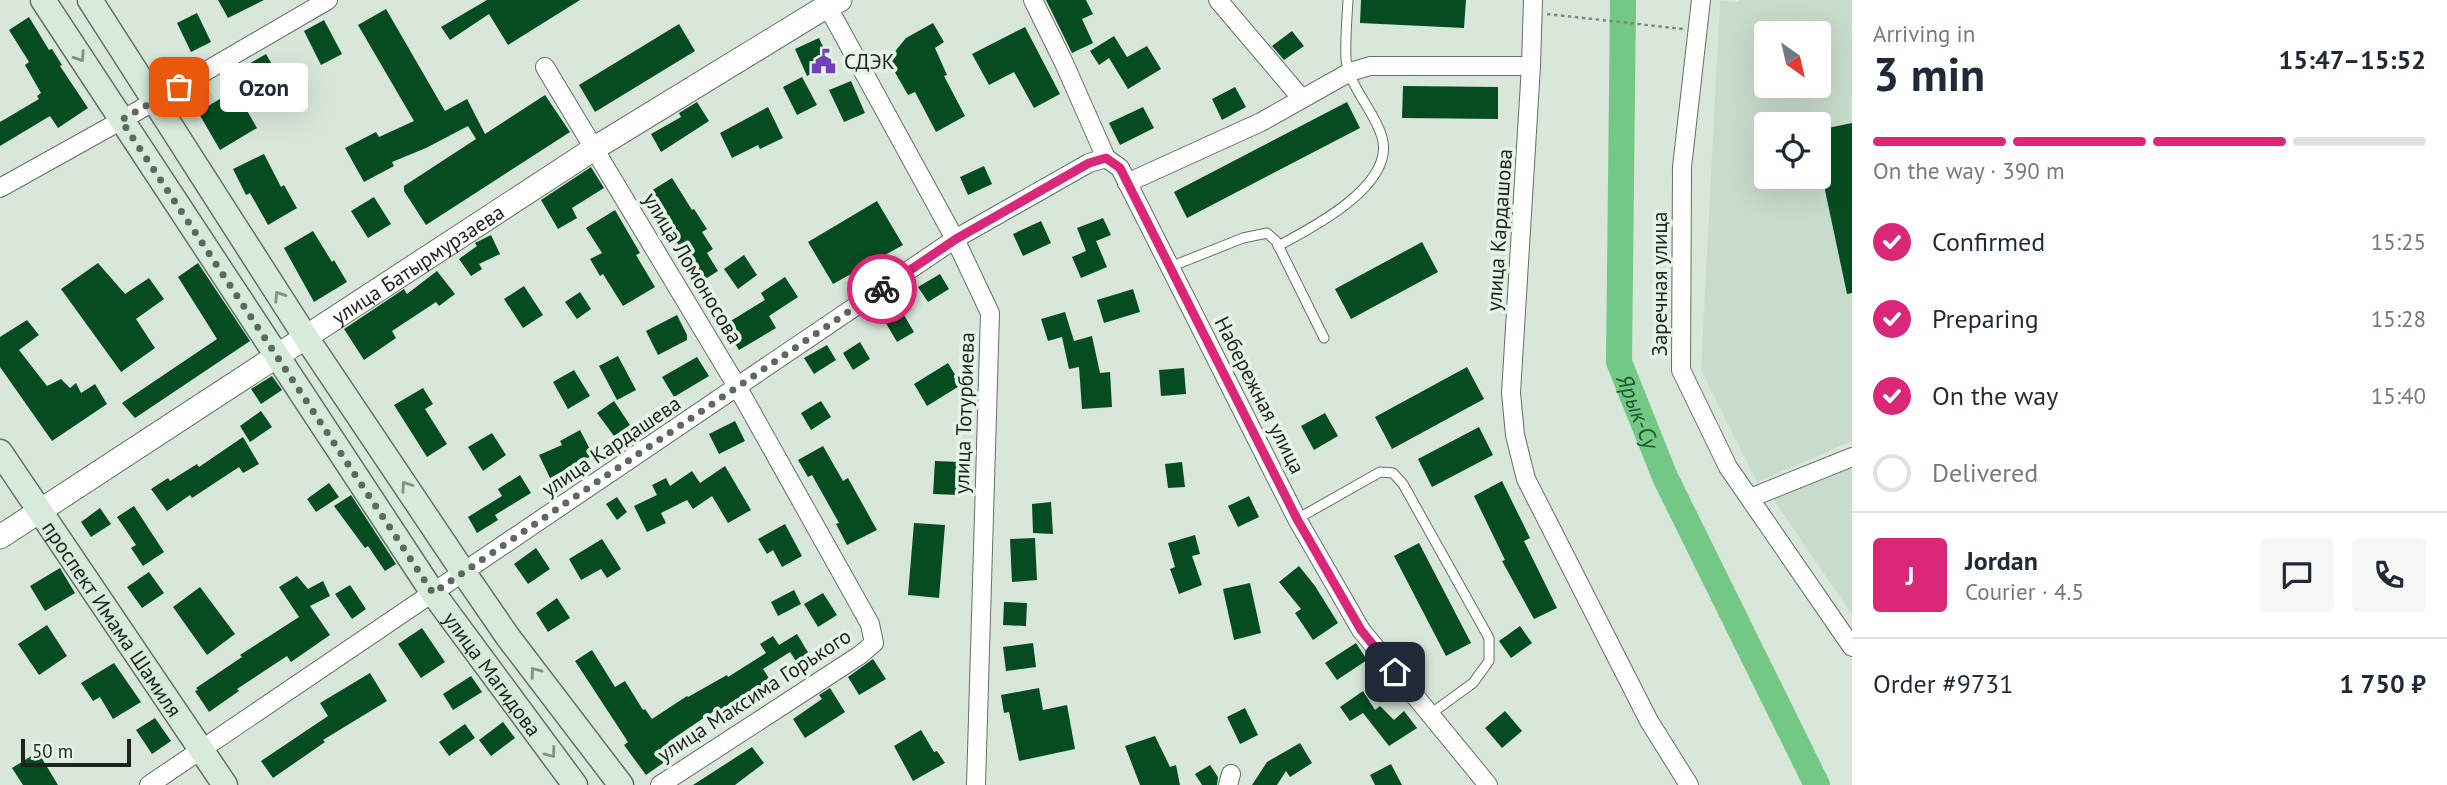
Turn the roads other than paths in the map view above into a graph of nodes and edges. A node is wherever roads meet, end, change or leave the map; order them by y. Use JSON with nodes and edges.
{"nodes":[{"id":1,"x":43,"y":0,"type":"edge"},
{"id":2,"x":90,"y":0,"type":"edge"},
{"id":3,"x":328,"y":0,"type":"edge"},
{"id":4,"x":1033,"y":0,"type":"edge"},
{"id":5,"x":1218,"y":0,"type":"edge"},
{"id":6,"x":1348,"y":0,"type":"edge"},
{"id":7,"x":1534,"y":0,"type":"edge"},
{"id":8,"x":1701,"y":0,"type":"edge"},
{"id":9,"x":830,"y":2,"type":"edge"},
{"id":10,"x":1531,"y":66,"type":"junction"},
{"id":11,"x":545,"y":67,"type":"dead end"},
{"id":12,"x":1350,"y":72,"type":"junction"},
{"id":13,"x":1302,"y":99,"type":"junction"},
{"id":14,"x":155,"y":101,"type":"junction"},
{"id":15,"x":121,"y":120,"type":"junction"},
{"id":16,"x":595,"y":148,"type":"junction"},
{"id":17,"x":1106,"y":158,"type":"junction"},
{"id":18,"x":1127,"y":183,"type":"junction"},
{"id":19,"x":0,"y":188,"type":"edge"},
{"id":20,"x":956,"y":239,"type":"junction"},
{"id":21,"x":1278,"y":246,"type":"junction"},
{"id":22,"x":1170,"y":267,"type":"junction"},
{"id":23,"x":305,"y":336,"type":"junction"},
{"id":24,"x":1324,"y":338,"type":"dead end"},
{"id":25,"x":276,"y":355,"type":"junction"},
{"id":26,"x":738,"y":388,"type":"junction"},
{"id":27,"x":0,"y":453,"type":"edge"},
{"id":28,"x":1852,"y":457,"type":"edge"},
{"id":29,"x":1750,"y":498,"type":"junction"},
{"id":30,"x":40,"y":510,"type":"junction"},
{"id":31,"x":1297,"y":519,"type":"junction"},
{"id":32,"x":0,"y":537,"type":"edge"},
{"id":33,"x":464,"y":573,"type":"junction"},
{"id":34,"x":433,"y":593,"type":"junction"},
{"id":35,"x":874,"y":643,"type":"joint"},
{"id":36,"x":1852,"y":647,"type":"edge"},
{"id":37,"x":1429,"y":715,"type":"junction"},
{"id":38,"x":200,"y":751,"type":"junction"},
{"id":39,"x":149,"y":785,"type":"edge"},
{"id":40,"x":225,"y":785,"type":"edge"},
{"id":41,"x":575,"y":785,"type":"edge"},
{"id":42,"x":621,"y":785,"type":"edge"},
{"id":43,"x":660,"y":785,"type":"edge"},
{"id":44,"x":976,"y":785,"type":"edge"},
{"id":45,"x":1488,"y":785,"type":"edge"},
{"id":46,"x":1689,"y":785,"type":"edge"}],
"edges":[{"from":1,"to":15,"type":"main road","name":"улица Магидова","one_way":true},
{"from":2,"to":14,"type":"main road","name":"улица Магидова"},
{"from":3,"to":14,"type":"street"},
{"from":4,"to":17,"type":"street","name":"Набережная улица"},
{"from":5,"to":13,"type":"street"},
{"from":6,"to":12,"type":"lane"},
{"from":7,"to":10,"type":"street","name":"улица Кардашова"},
{"from":8,"to":29,"type":"street","name":"Заречная улица"},
{"from":9,"to":16,"type":"street","name":"улица Батырмурзаева"},
{"from":9,"to":20,"type":"street","name":"улица Тотурбиева"},
{"from":10,"to":12,"type":"street"},
{"from":10,"to":46,"type":"street","name":"улица Кардашова"},
{"from":11,"to":16,"type":"street","name":"улица Ломоносова"},
{"from":12,"to":13,"type":"street"},
{"from":12,"to":21,"type":"lane"},
{"from":13,"to":18,"type":"street"},
{"from":14,"to":15,"type":"street"},
{"from":23,"to":14,"type":"main road","name":"улица Магидова","one_way":true},
{"from":15,"to":19,"type":"street"},
{"from":15,"to":25,"type":"main road","name":"улица Магидова"},
{"from":16,"to":23,"type":"street","name":"улица Батырмурзаева"},
{"from":16,"to":26,"type":"street","name":"улица Ломоносова"},
{"from":17,"to":18,"type":"street","name":"Набережная улица"},
{"from":17,"to":20,"type":"street","name":"улица Кардашева"},
{"from":18,"to":22,"type":"street","name":"Набережная улица"},
{"from":20,"to":26,"type":"street","name":"улица Кардашева"},
{"from":20,"to":44,"type":"street","name":"улица Тотурбиева"},
{"from":21,"to":22,"type":"lane"},
{"from":21,"to":24,"type":"lane"},
{"from":22,"to":31,"type":"street","name":"Набережная улица"},
{"from":23,"to":25,"type":"street","name":"улица Батырмурзаева"},
{"from":33,"to":23,"type":"main road","name":"улица Магидова","one_way":true},
{"from":25,"to":30,"type":"street","name":"улица Батырмурзаева"},
{"from":25,"to":34,"type":"main road","name":"улица Магидова"},
{"from":26,"to":33,"type":"street","name":"улица Кардашева"},
{"from":26,"to":35,"type":"street","name":"улица Ломоносова"},
{"from":27,"to":30,"type":"main road","name":"проспект Имама Шамиля"},
{"from":28,"to":29,"type":"street"},
{"from":29,"to":36,"type":"street","name":"Заречная улица"},
{"from":30,"to":32,"type":"street","name":"улица Батырмурзаева"},
{"from":30,"to":38,"type":"main road","name":"проспект Имама Шамиля"},
{"from":31,"to":37,"type":"street","name":"Набережная улица"},
{"from":31,"to":37,"type":"lane"},
{"from":33,"to":34,"type":"street","name":"улица Кардашева"},
{"from":42,"to":33,"type":"main road","name":"улица Магидова","one_way":true},
{"from":34,"to":38,"type":"street","name":"улица Кардашева"},
{"from":34,"to":41,"type":"main road","name":"улица Магидова","one_way":true},
{"from":35,"to":43,"type":"street","name":"улица Максима Горького"},
{"from":37,"to":45,"type":"street","name":"Набережная улица"},
{"from":38,"to":39,"type":"street","name":"улица Кардашева"},
{"from":38,"to":40,"type":"main road","name":"проспект Имама Шамиля"}]}
